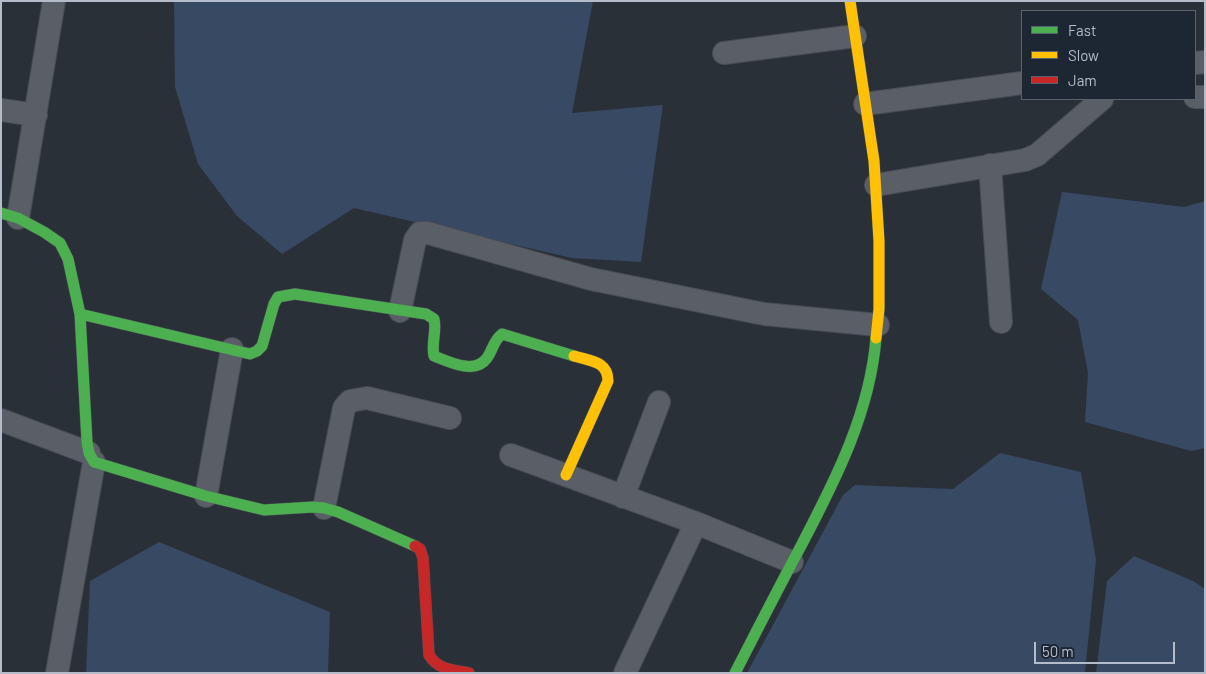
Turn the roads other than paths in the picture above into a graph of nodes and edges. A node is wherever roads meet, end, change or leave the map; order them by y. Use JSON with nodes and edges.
{"nodes":[{"id":1,"x":54,"y":1,"type":"edge"},
{"id":2,"x":850,"y":1,"type":"edge"},
{"id":3,"x":855,"y":36,"type":"junction"},
{"id":4,"x":724,"y":53,"type":"dead end"},
{"id":5,"x":1021,"y":83,"type":"edge"},
{"id":6,"x":1101,"y":100,"type":"edge"},
{"id":7,"x":865,"y":104,"type":"junction"},
{"id":8,"x":1,"y":110,"type":"edge"},
{"id":9,"x":36,"y":115,"type":"junction"},
{"id":10,"x":990,"y":166,"type":"junction"},
{"id":11,"x":876,"y":185,"type":"junction"},
{"id":12,"x":10,"y":216,"type":"edge"},
{"id":13,"x":400,"y":311,"type":"junction"},
{"id":14,"x":80,"y":314,"type":"junction"},
{"id":15,"x":1001,"y":322,"type":"dead end"},
{"id":16,"x":878,"y":324,"type":"junction"},
{"id":17,"x":232,"y":349,"type":"junction"},
{"id":18,"x":659,"y":402,"type":"dead end"},
{"id":19,"x":450,"y":418,"type":"dead end"},
{"id":20,"x":1,"y":420,"type":"edge"},
{"id":21,"x":511,"y":455,"type":"dead end"},
{"id":22,"x":91,"y":458,"type":"junction"},
{"id":23,"x":566,"y":475,"type":"junction"},
{"id":24,"x":206,"y":496,"type":"junction"},
{"id":25,"x":623,"y":497,"type":"junction"},
{"id":26,"x":324,"y":508,"type":"junction"},
{"id":27,"x":696,"y":523,"type":"junction"},
{"id":28,"x":792,"y":562,"type":"junction"},
{"id":29,"x":433,"y":669,"type":"edge"},
{"id":30,"x":57,"y":673,"type":"edge"},
{"id":31,"x":469,"y":673,"type":"edge"},
{"id":32,"x":625,"y":673,"type":"edge"},
{"id":33,"x":735,"y":673,"type":"edge"}],
"edges":[{"from":1,"to":9,"type":"street"},
{"from":2,"to":3,"type":"street"},
{"from":3,"to":4,"type":"street"},
{"from":3,"to":7,"type":"street"},
{"from":5,"to":7,"type":"street"},
{"from":6,"to":10,"type":"street"},
{"from":7,"to":11,"type":"street"},
{"from":8,"to":9,"type":"street"},
{"from":9,"to":12,"type":"street"},
{"from":10,"to":11,"type":"street"},
{"from":10,"to":15,"type":"street"},
{"from":11,"to":16,"type":"street"},
{"from":12,"to":14,"type":"street"},
{"from":13,"to":16,"type":"street"},
{"from":13,"to":17,"type":"street"},
{"from":13,"to":23,"type":"street"},
{"from":14,"to":17,"type":"street"},
{"from":14,"to":22,"type":"street"},
{"from":16,"to":28,"type":"street"},
{"from":17,"to":24,"type":"street"},
{"from":18,"to":25,"type":"street"},
{"from":19,"to":26,"type":"street"},
{"from":20,"to":22,"type":"street"},
{"from":21,"to":23,"type":"street"},
{"from":22,"to":24,"type":"street"},
{"from":22,"to":30,"type":"street"},
{"from":23,"to":25,"type":"street"},
{"from":24,"to":26,"type":"street"},
{"from":25,"to":27,"type":"street"},
{"from":26,"to":29,"type":"street"},
{"from":27,"to":28,"type":"street"},
{"from":27,"to":32,"type":"street"},
{"from":28,"to":33,"type":"street"},
{"from":29,"to":31,"type":"street"}]}
